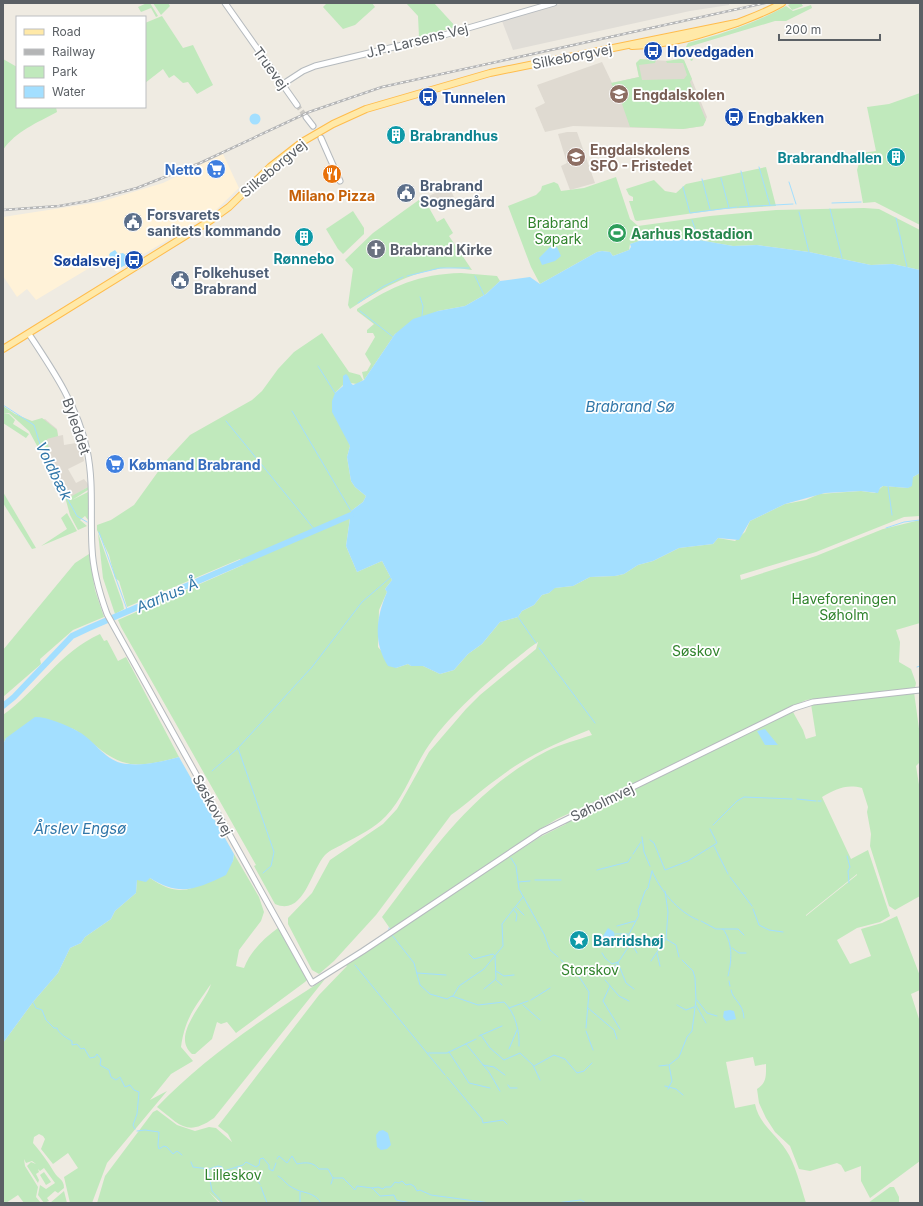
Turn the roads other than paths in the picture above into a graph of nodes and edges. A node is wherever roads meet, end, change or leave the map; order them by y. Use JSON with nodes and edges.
{"nodes":[{"id":1,"x":225,"y":3,"type":"edge"},
{"id":2,"x":554,"y":3,"type":"edge"},
{"id":3,"x":782,"y":3,"type":"edge"},
{"id":4,"x":283,"y":84,"type":"junction"},
{"id":5,"x":297,"y":104,"type":"tunnel mouth"},
{"id":6,"x":306,"y":117,"type":"tunnel mouth"},
{"id":7,"x":313,"y":126,"type":"dead end"},
{"id":8,"x":321,"y":138,"type":"dead end"},
{"id":9,"x":340,"y":181,"type":"dead end"},
{"id":10,"x":29,"y":334,"type":"junction"},
{"id":11,"x":3,"y":349,"type":"edge"},
{"id":12,"x":92,"y":529,"type":"joint"},
{"id":13,"x":920,"y":690,"type":"edge"},
{"id":14,"x":312,"y":982,"type":"joint"}],
"edges":[{"from":1,"to":4,"type":"street","name":"Truevej"},
{"from":2,"to":4,"type":"street","name":"J.P. Larsens Vej"},
{"from":3,"to":10,"type":"main road","name":"Silkeborgvej"},
{"from":4,"to":5,"type":"street","name":"Truevej"},
{"from":6,"to":7,"type":"street"},
{"from":8,"to":9,"type":"street"},
{"from":10,"to":11,"type":"main road","name":"Silkeborgvej"},
{"from":10,"to":12,"type":"street","name":"Byleddet"},
{"from":12,"to":14,"type":"street","name":"Søskovvej"},
{"from":13,"to":14,"type":"street","name":"Søholmvej"}]}
